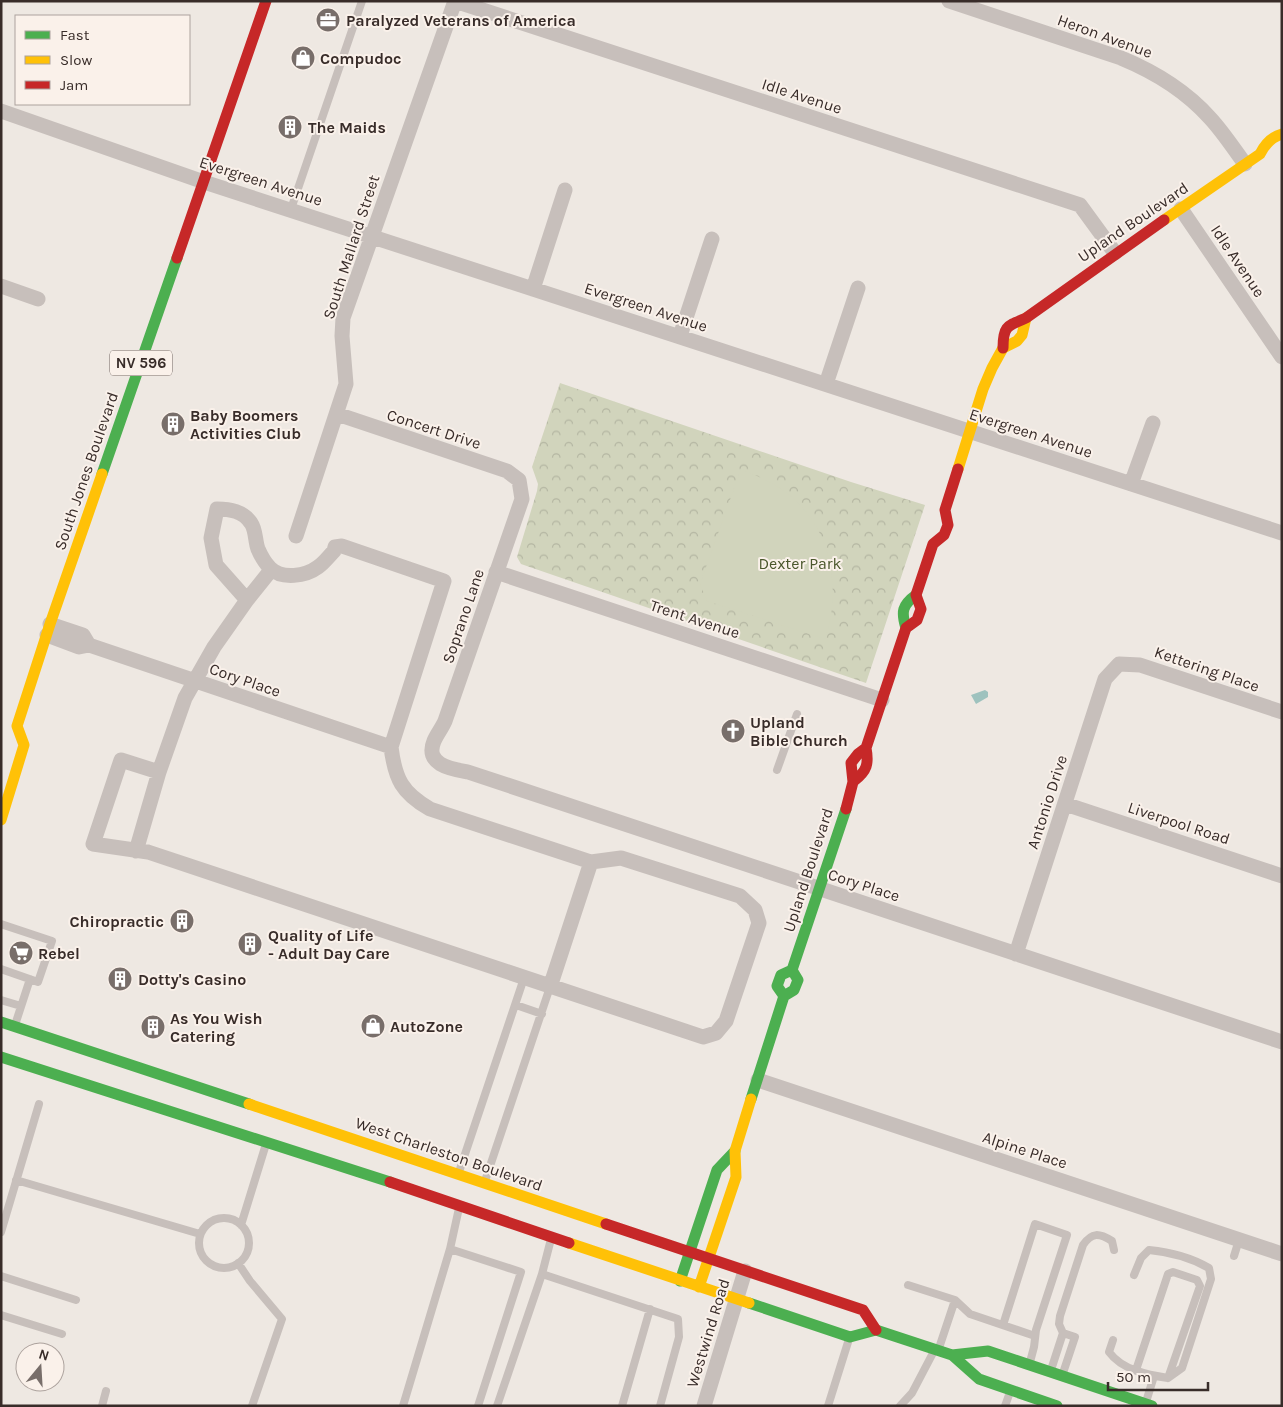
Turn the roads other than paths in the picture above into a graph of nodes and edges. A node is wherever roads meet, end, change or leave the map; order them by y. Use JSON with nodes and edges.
{"nodes":[{"id":1,"x":266,"y":1,"type":"edge"},
{"id":2,"x":362,"y":1,"type":"edge"},
{"id":3,"x":455,"y":1,"type":"edge"},
{"id":4,"x":949,"y":1,"type":"edge"},
{"id":5,"x":1,"y":111,"type":"edge"},
{"id":6,"x":1282,"y":134,"type":"edge"},
{"id":7,"x":1276,"y":152,"type":"dead end"},
{"id":8,"x":1260,"y":154,"type":"junction"},
{"id":9,"x":1245,"y":164,"type":"junction"},
{"id":10,"x":204,"y":182,"type":"junction"},
{"id":11,"x":565,"y":190,"type":"dead end"},
{"id":12,"x":1181,"y":209,"type":"junction"},
{"id":13,"x":291,"y":210,"type":"junction"},
{"id":14,"x":371,"y":236,"type":"junction"},
{"id":15,"x":712,"y":239,"type":"dead end"},
{"id":16,"x":1115,"y":253,"type":"junction"},
{"id":17,"x":1,"y":286,"type":"edge"},
{"id":18,"x":858,"y":288,"type":"dead end"},
{"id":19,"x":533,"y":289,"type":"junction"},
{"id":20,"x":38,"y":299,"type":"dead end"},
{"id":21,"x":680,"y":336,"type":"junction"},
{"id":22,"x":1282,"y":357,"type":"edge"},
{"id":23,"x":826,"y":384,"type":"junction"},
{"id":24,"x":336,"y":414,"type":"junction"},
{"id":25,"x":1153,"y":422,"type":"dead end"},
{"id":26,"x":970,"y":432,"type":"junction"},
{"id":27,"x":520,"y":480,"type":"joint"},
{"id":28,"x":1131,"y":484,"type":"junction"},
{"id":29,"x":945,"y":510,"type":"junction"},
{"id":30,"x":1282,"y":533,"type":"edge"},
{"id":31,"x":296,"y":536,"type":"dead end"},
{"id":32,"x":933,"y":544,"type":"junction"},
{"id":33,"x":271,"y":570,"type":"junction"},
{"id":34,"x":496,"y":572,"type":"junction"},
{"id":35,"x":916,"y":595,"type":"junction"},
{"id":36,"x":247,"y":600,"type":"junction"},
{"id":37,"x":906,"y":628,"type":"junction"},
{"id":38,"x":49,"y":629,"type":"junction"},
{"id":39,"x":1119,"y":664,"type":"joint"},
{"id":40,"x":195,"y":682,"type":"junction"},
{"id":41,"x":882,"y":700,"type":"junction"},
{"id":42,"x":1282,"y":712,"type":"edge"},
{"id":43,"x":797,"y":714,"type":"dead end"},
{"id":44,"x":391,"y":748,"type":"junction"},
{"id":45,"x":866,"y":748,"type":"junction"},
{"id":46,"x":436,"y":760,"type":"joint"},
{"id":47,"x":777,"y":770,"type":"dead end"},
{"id":48,"x":159,"y":772,"type":"junction"},
{"id":49,"x":854,"y":781,"type":"junction"},
{"id":50,"x":1065,"y":804,"type":"junction"},
{"id":51,"x":1,"y":820,"type":"edge"},
{"id":52,"x":136,"y":850,"type":"junction"},
{"id":53,"x":591,"y":862,"type":"junction"},
{"id":54,"x":1282,"y":876,"type":"edge"},
{"id":55,"x":819,"y":889,"type":"junction"},
{"id":56,"x":1,"y":924,"type":"edge"},
{"id":57,"x":1016,"y":954,"type":"junction"},
{"id":58,"x":1,"y":970,"type":"edge"},
{"id":59,"x":524,"y":978,"type":"junction"},
{"id":60,"x":30,"y":979,"type":"junction"},
{"id":61,"x":550,"y":987,"type":"junction"},
{"id":62,"x":1,"y":1000,"type":"edge"},
{"id":63,"x":516,"y":1005,"type":"junction"},
{"id":64,"x":21,"y":1006,"type":"junction"},
{"id":65,"x":542,"y":1014,"type":"junction"},
{"id":66,"x":1,"y":1022,"type":"edge"},
{"id":67,"x":15,"y":1027,"type":"junction"},
{"id":68,"x":1282,"y":1042,"type":"edge"},
{"id":69,"x":1,"y":1057,"type":"edge"},
{"id":70,"x":758,"y":1080,"type":"junction"},
{"id":71,"x":39,"y":1104,"type":"dead end"},
{"id":72,"x":267,"y":1142,"type":"junction"},
{"id":73,"x":383,"y":1148,"type":"junction"},
{"id":74,"x":735,"y":1151,"type":"junction"},
{"id":75,"x":458,"y":1174,"type":"junction"},
{"id":76,"x":373,"y":1177,"type":"junction"},
{"id":77,"x":16,"y":1180,"type":"junction"},
{"id":78,"x":484,"y":1183,"type":"junction"},
{"id":79,"x":460,"y":1206,"type":"junction"},
{"id":80,"x":241,"y":1225,"type":"junction"},
{"id":81,"x":1,"y":1232,"type":"edge"},
{"id":82,"x":200,"y":1234,"type":"junction"},
{"id":83,"x":551,"y":1237,"type":"junction"},
{"id":84,"x":1239,"y":1240,"type":"junction"},
{"id":85,"x":450,"y":1249,"type":"junction"},
{"id":86,"x":1114,"y":1250,"type":"dead end"},
{"id":87,"x":690,"y":1252,"type":"junction"},
{"id":88,"x":1282,"y":1254,"type":"edge"},
{"id":89,"x":1234,"y":1256,"type":"dead end"},
{"id":90,"x":708,"y":1258,"type":"junction"},
{"id":91,"x":238,"y":1263,"type":"junction"},
{"id":92,"x":745,"y":1271,"type":"junction"},
{"id":93,"x":542,"y":1274,"type":"junction"},
{"id":94,"x":1134,"y":1275,"type":"dead end"},
{"id":95,"x":1,"y":1276,"type":"edge"},
{"id":96,"x":680,"y":1281,"type":"junction"},
{"id":97,"x":908,"y":1285,"type":"dead end"},
{"id":98,"x":699,"y":1287,"type":"junction"},
{"id":99,"x":76,"y":1300,"type":"dead end"},
{"id":100,"x":736,"y":1300,"type":"junction"},
{"id":101,"x":955,"y":1300,"type":"junction"},
{"id":102,"x":650,"y":1310,"type":"junction"},
{"id":103,"x":1,"y":1315,"type":"edge"},
{"id":104,"x":1003,"y":1325,"type":"junction"},
{"id":105,"x":876,"y":1330,"type":"junction"},
{"id":106,"x":1063,"y":1333,"type":"junction"},
{"id":107,"x":62,"y":1334,"type":"dead end"},
{"id":108,"x":1035,"y":1336,"type":"junction"},
{"id":109,"x":850,"y":1337,"type":"junction"},
{"id":110,"x":1113,"y":1340,"type":"dead end"},
{"id":111,"x":936,"y":1350,"type":"junction"},
{"id":112,"x":952,"y":1355,"type":"junction"},
{"id":113,"x":1029,"y":1365,"type":"junction"},
{"id":114,"x":1136,"y":1370,"type":"junction"},
{"id":115,"x":1062,"y":1376,"type":"junction"},
{"id":116,"x":1154,"y":1376,"type":"junction"},
{"id":117,"x":1049,"y":1378,"type":"junction"},
{"id":118,"x":1168,"y":1378,"type":"junction"},
{"id":119,"x":1012,"y":1385,"type":"junction"},
{"id":120,"x":106,"y":1391,"type":"dead end"},
{"id":121,"x":1097,"y":1399,"type":"dead end"},
{"id":122,"x":1149,"y":1405,"type":"edge"},
{"id":123,"x":102,"y":1406,"type":"edge"},
{"id":124,"x":252,"y":1406,"type":"edge"},
{"id":125,"x":403,"y":1406,"type":"edge"},
{"id":126,"x":478,"y":1406,"type":"edge"},
{"id":127,"x":497,"y":1406,"type":"edge"},
{"id":128,"x":622,"y":1406,"type":"edge"},
{"id":129,"x":660,"y":1406,"type":"edge"},
{"id":130,"x":704,"y":1406,"type":"edge"},
{"id":131,"x":828,"y":1406,"type":"edge"},
{"id":132,"x":900,"y":1406,"type":"edge"},
{"id":133,"x":1005,"y":1406,"type":"edge"},
{"id":134,"x":1058,"y":1406,"type":"edge"}],
"edges":[{"from":1,"to":10,"type":"main road","name":"South Jones Boulevard","number":"NV 596"},
{"from":2,"to":13,"type":"lane"},
{"from":3,"to":14,"type":"street","name":"South Mallard Street"},
{"from":3,"to":16,"type":"street","name":"Idle Avenue"},
{"from":4,"to":9,"type":"street","name":"Heron Avenue"},
{"from":5,"to":10,"type":"street","name":"Evergreen Avenue"},
{"from":6,"to":8,"type":"main road","name":"Upland Boulevard"},
{"from":7,"to":8,"type":"main road","name":"Upland Boulevard"},
{"from":8,"to":9,"type":"main road","name":"Upland Boulevard"},
{"from":9,"to":12,"type":"main road","name":"Upland Boulevard"},
{"from":10,"to":13,"type":"street","name":"Evergreen Avenue"},
{"from":10,"to":38,"type":"main road","name":"South Jones Boulevard","number":"NV 596"},
{"from":11,"to":19,"type":"street"},
{"from":12,"to":16,"type":"main road","name":"Upland Boulevard"},
{"from":12,"to":22,"type":"street","name":"Idle Avenue"},
{"from":13,"to":14,"type":"street","name":"Evergreen Avenue"},
{"from":14,"to":19,"type":"street","name":"Evergreen Avenue"},
{"from":14,"to":24,"type":"street","name":"South Mallard Street"},
{"from":15,"to":21,"type":"street"},
{"from":16,"to":26,"type":"main road","name":"Upland Boulevard"},
{"from":17,"to":20,"type":"street"},
{"from":18,"to":23,"type":"street"},
{"from":19,"to":21,"type":"street","name":"Evergreen Avenue"},
{"from":21,"to":23,"type":"street","name":"Evergreen Avenue"},
{"from":23,"to":26,"type":"street","name":"Evergreen Avenue"},
{"from":24,"to":27,"type":"street","name":"Concert Drive"},
{"from":24,"to":31,"type":"street","name":"South Mallard Street"},
{"from":25,"to":28,"type":"street"},
{"from":26,"to":28,"type":"street","name":"Evergreen Avenue"},
{"from":26,"to":29,"type":"main road","name":"Upland Boulevard"},
{"from":27,"to":34,"type":"street","name":"Soprano Lane"},
{"from":28,"to":30,"type":"street","name":"Evergreen Avenue"},
{"from":29,"to":32,"type":"main road","name":"Upland Boulevard"},
{"from":29,"to":32,"type":"main road","name":"Upland Boulevard"},
{"from":32,"to":35,"type":"main road","name":"Upland Boulevard"},
{"from":33,"to":36,"type":"street"},
{"from":33,"to":36,"type":"street"},
{"from":33,"to":44,"type":"street"},
{"from":34,"to":41,"type":"street","name":"Trent Avenue"},
{"from":34,"to":46,"type":"street","name":"Soprano Lane"},
{"from":35,"to":37,"type":"main road","name":"Upland Boulevard"},
{"from":35,"to":37,"type":"main road","name":"Upland Boulevard"},
{"from":36,"to":40,"type":"street"},
{"from":37,"to":41,"type":"main road","name":"Upland Boulevard"},
{"from":38,"to":40,"type":"street","name":"Cory Place"},
{"from":38,"to":51,"type":"main road","name":"South Jones Boulevard","number":"NV 596"},
{"from":39,"to":42,"type":"street","name":"Kettering Place"},
{"from":39,"to":50,"type":"street","name":"Antonio Drive"},
{"from":40,"to":44,"type":"street","name":"Cory Place"},
{"from":40,"to":48,"type":"street"},
{"from":41,"to":45,"type":"main road","name":"Upland Boulevard"},
{"from":43,"to":47,"type":"lane"},
{"from":44,"to":53,"type":"street"},
{"from":45,"to":49,"type":"main road","name":"Upland Boulevard"},
{"from":45,"to":49,"type":"main road","name":"Upland Boulevard"},
{"from":46,"to":55,"type":"street","name":"Cory Place"},
{"from":48,"to":52,"type":"street"},
{"from":48,"to":52,"type":"street"},
{"from":49,"to":55,"type":"main road","name":"Upland Boulevard"},
{"from":50,"to":54,"type":"street","name":"Liverpool Road"},
{"from":50,"to":57,"type":"street","name":"Antonio Drive"},
{"from":52,"to":59,"type":"street"},
{"from":53,"to":61,"type":"street"},
{"from":53,"to":61,"type":"street"},
{"from":55,"to":57,"type":"street","name":"Cory Place"},
{"from":55,"to":70,"type":"main road","name":"Upland Boulevard"},
{"from":56,"to":60,"type":"lane"},
{"from":57,"to":68,"type":"street","name":"Cory Place"},
{"from":58,"to":60,"type":"lane"},
{"from":59,"to":61,"type":"street"},
{"from":59,"to":63,"type":"lane"},
{"from":60,"to":64,"type":"lane"},
{"from":61,"to":65,"type":"lane"},
{"from":62,"to":64,"type":"lane"},
{"from":63,"to":65,"type":"lane"},
{"from":63,"to":75,"type":"lane"},
{"from":64,"to":67,"type":"lane"},
{"from":65,"to":78,"type":"lane"},
{"from":66,"to":67,"type":"main road","name":"West Charleston Boulevard"},
{"from":67,"to":73,"type":"main road","name":"West Charleston Boulevard"},
{"from":69,"to":72,"type":"main road"},
{"from":70,"to":74,"type":"main road","name":"Upland Boulevard"},
{"from":70,"to":84,"type":"street","name":"Alpine Place"},
{"from":71,"to":77,"type":"lane"},
{"from":72,"to":76,"type":"main road"},
{"from":72,"to":80,"type":"lane"},
{"from":73,"to":75,"type":"main road","name":"West Charleston Boulevard"},
{"from":73,"to":76,"type":"main road"},
{"from":74,"to":87,"type":"main road","name":"Upland Boulevard"},
{"from":74,"to":90,"type":"main road","name":"Upland Boulevard"},
{"from":75,"to":78,"type":"main road","name":"West Charleston Boulevard"},
{"from":76,"to":79,"type":"main road"},
{"from":77,"to":81,"type":"lane"},
{"from":77,"to":82,"type":"lane"},
{"from":78,"to":87,"type":"main road","name":"West Charleston Boulevard"},
{"from":79,"to":83,"type":"main road"},
{"from":79,"to":85,"type":"lane"},
{"from":80,"to":82,"type":"lane"},
{"from":80,"to":91,"type":"lane"},
{"from":82,"to":91,"type":"lane"},
{"from":83,"to":93,"type":"lane"},
{"from":83,"to":96,"type":"main road"},
{"from":84,"to":88,"type":"street","name":"Alpine Place"},
{"from":84,"to":89,"type":"lane"},
{"from":85,"to":125,"type":"lane"},
{"from":85,"to":126,"type":"lane"},
{"from":86,"to":106,"type":"lane"},
{"from":87,"to":90,"type":"main road","name":"West Charleston Boulevard"},
{"from":87,"to":96,"type":"main road","name":"Upland Boulevard"},
{"from":90,"to":92,"type":"main road","name":"West Charleston Boulevard"},
{"from":90,"to":98,"type":"main road","name":"Upland Boulevard"},
{"from":91,"to":124,"type":"lane"},
{"from":92,"to":100,"type":"street","name":"Westwind Road"},
{"from":92,"to":105,"type":"main road","name":"West Charleston Boulevard"},
{"from":93,"to":102,"type":"lane"},
{"from":93,"to":127,"type":"lane"},
{"from":94,"to":118,"type":"lane"},
{"from":95,"to":99,"type":"lane"},
{"from":96,"to":98,"type":"main road"},
{"from":97,"to":101,"type":"lane"},
{"from":98,"to":100,"type":"main road"},
{"from":100,"to":109,"type":"main road"},
{"from":100,"to":130,"type":"street","name":"Westwind Road"},
{"from":101,"to":104,"type":"lane"},
{"from":101,"to":111,"type":"lane"},
{"from":102,"to":128,"type":"lane"},
{"from":102,"to":129,"type":"lane"},
{"from":103,"to":107,"type":"lane"},
{"from":104,"to":108,"type":"lane"},
{"from":104,"to":108,"type":"lane"},
{"from":105,"to":109,"type":"main road"},
{"from":105,"to":111,"type":"main road"},
{"from":106,"to":115,"type":"lane"},
{"from":106,"to":117,"type":"lane"},
{"from":108,"to":113,"type":"lane"},
{"from":109,"to":131,"type":"lane"},
{"from":110,"to":114,"type":"lane"},
{"from":111,"to":112,"type":"main road"},
{"from":111,"to":132,"type":"lane"},
{"from":112,"to":113,"type":"main road"},
{"from":112,"to":119,"type":"main road"},
{"from":113,"to":117,"type":"main road"},
{"from":114,"to":116,"type":"lane"},
{"from":114,"to":118,"type":"lane"},
{"from":115,"to":117,"type":"main road"},
{"from":115,"to":121,"type":"main road"},
{"from":115,"to":122,"type":"main road"},
{"from":116,"to":118,"type":"lane"},
{"from":116,"to":122,"type":"lane"},
{"from":119,"to":133,"type":"lane"},
{"from":119,"to":134,"type":"main road"},
{"from":120,"to":123,"type":"lane"}]}
